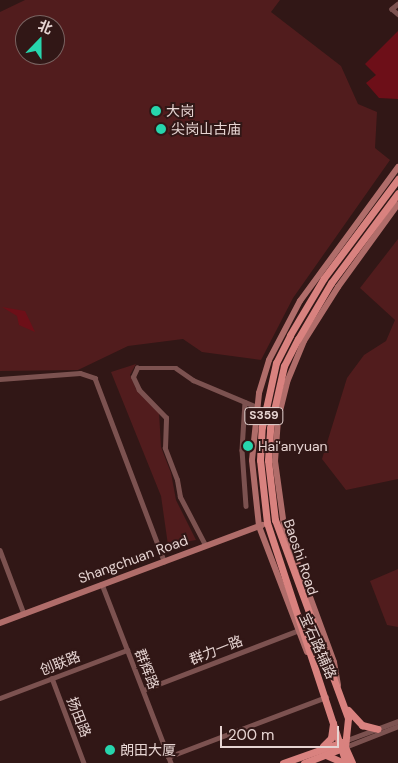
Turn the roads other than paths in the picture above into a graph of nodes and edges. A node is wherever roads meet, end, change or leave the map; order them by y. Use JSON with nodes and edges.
{"nodes":[{"id":1,"x":398,"y":4,"type":"edge"},
{"id":2,"x":398,"y":14,"type":"edge"},
{"id":3,"x":398,"y":166,"type":"edge"},
{"id":4,"x":398,"y":179,"type":"edge"},
{"id":5,"x":398,"y":193,"type":"edge"},
{"id":6,"x":398,"y":204,"type":"edge"},
{"id":7,"x":0,"y":379,"type":"edge"},
{"id":8,"x":245,"y":402,"type":"junction"},
{"id":9,"x":257,"y":407,"type":"junction"},
{"id":10,"x":246,"y":506,"type":"dead end"},
{"id":11,"x":275,"y":520,"type":"junction"},
{"id":12,"x":263,"y":524,"type":"junction"},
{"id":13,"x":205,"y":546,"type":"junction"},
{"id":14,"x":0,"y":550,"type":"edge"},
{"id":15,"x":164,"y":561,"type":"junction"},
{"id":16,"x":102,"y":584,"type":"junction"},
{"id":17,"x":24,"y":614,"type":"junction"},
{"id":18,"x":0,"y":623,"type":"edge"},
{"id":19,"x":297,"y":631,"type":"junction"},
{"id":20,"x":127,"y":650,"type":"junction"},
{"id":21,"x":52,"y":678,"type":"junction"},
{"id":22,"x":338,"y":689,"type":"junction"},
{"id":23,"x":143,"y":690,"type":"junction"},
{"id":24,"x":326,"y":694,"type":"junction"},
{"id":25,"x":0,"y":698,"type":"edge"},
{"id":26,"x":344,"y":702,"type":"junction"},
{"id":27,"x":333,"y":715,"type":"junction"},
{"id":28,"x":398,"y":721,"type":"edge"},
{"id":29,"x":398,"y":726,"type":"edge"},
{"id":30,"x":378,"y":730,"type":"junction"},
{"id":31,"x":344,"y":745,"type":"junction"},
{"id":32,"x":318,"y":750,"type":"junction"},
{"id":33,"x":325,"y":755,"type":"junction"},
{"id":34,"x":168,"y":757,"type":"junction"},
{"id":35,"x":84,"y":763,"type":"edge"},
{"id":36,"x":171,"y":763,"type":"edge"},
{"id":37,"x":283,"y":763,"type":"edge"},
{"id":38,"x":304,"y":763,"type":"edge"},
{"id":39,"x":345,"y":763,"type":"edge"},
{"id":40,"x":352,"y":763,"type":"edge"}],
"edges":[{"from":1,"to":2,"type":"street"},
{"from":3,"to":9,"type":"main road","name":"宝石路辅路"},
{"from":4,"to":12,"type":"main road","name":"Baoshi Road","number":"S359"},
{"from":5,"to":11,"type":"main road","name":"Baoshi Road","number":"S359"},
{"from":6,"to":22,"type":"main road"},
{"from":7,"to":15,"type":"street"},
{"from":8,"to":9,"type":"street"},
{"from":8,"to":10,"type":"street"},
{"from":8,"to":13,"type":"street"},
{"from":9,"to":12,"type":"main road","name":"宝石路辅路"},
{"from":11,"to":12,"type":"main road","name":"Shangchuan Road"},
{"from":11,"to":22,"type":"main road","name":"Baoshi Road","number":"S359"},
{"from":12,"to":13,"type":"main road","name":"Shangchuan Road"},
{"from":12,"to":19,"type":"main road","name":"宝石路辅路"},
{"from":12,"to":24,"type":"main road","name":"Baoshi Road","number":"S359"},
{"from":13,"to":15,"type":"main road","name":"Shangchuan Road"},
{"from":14,"to":17,"type":"street"},
{"from":15,"to":16,"type":"main road","name":"Shangchuan Road"},
{"from":16,"to":17,"type":"main road","name":"Shangchuan Road"},
{"from":16,"to":20,"type":"street","name":"群辉路"},
{"from":17,"to":18,"type":"main road","name":"Shangchuan Road"},
{"from":19,"to":23,"type":"street","name":"群力一路"},
{"from":19,"to":24,"type":"main road","name":"宝石路辅路"},
{"from":20,"to":21,"type":"street","name":"创联路"},
{"from":20,"to":23,"type":"street","name":"群辉路"},
{"from":21,"to":25,"type":"street","name":"创联路"},
{"from":21,"to":35,"type":"street","name":"扬田路"},
{"from":22,"to":26,"type":"main road","name":"Baoshi Road","number":"S359"},
{"from":23,"to":34,"type":"street","name":"群辉路"},
{"from":24,"to":27,"type":"main road","name":"Baoshi Road","number":"S359"},
{"from":24,"to":34,"type":"street"},
{"from":26,"to":30,"type":"main road"},
{"from":26,"to":31,"type":"main road","name":"Baoshi Road","number":"S359"},
{"from":27,"to":31,"type":"main road","name":"Baoshi Road"},
{"from":27,"to":32,"type":"main road","number":"S359"},
{"from":28,"to":30,"type":"street"},
{"from":29,"to":31,"type":"street"},
{"from":30,"to":31,"type":"street"},
{"from":31,"to":32,"type":"main road"},
{"from":31,"to":33,"type":"main road"},
{"from":31,"to":39,"type":"main road"},
{"from":31,"to":40,"type":"main road"},
{"from":32,"to":37,"type":"main road"},
{"from":33,"to":38,"type":"main road"},
{"from":33,"to":39,"type":"main road"},
{"from":34,"to":36,"type":"street","name":"群辉路"}]}
